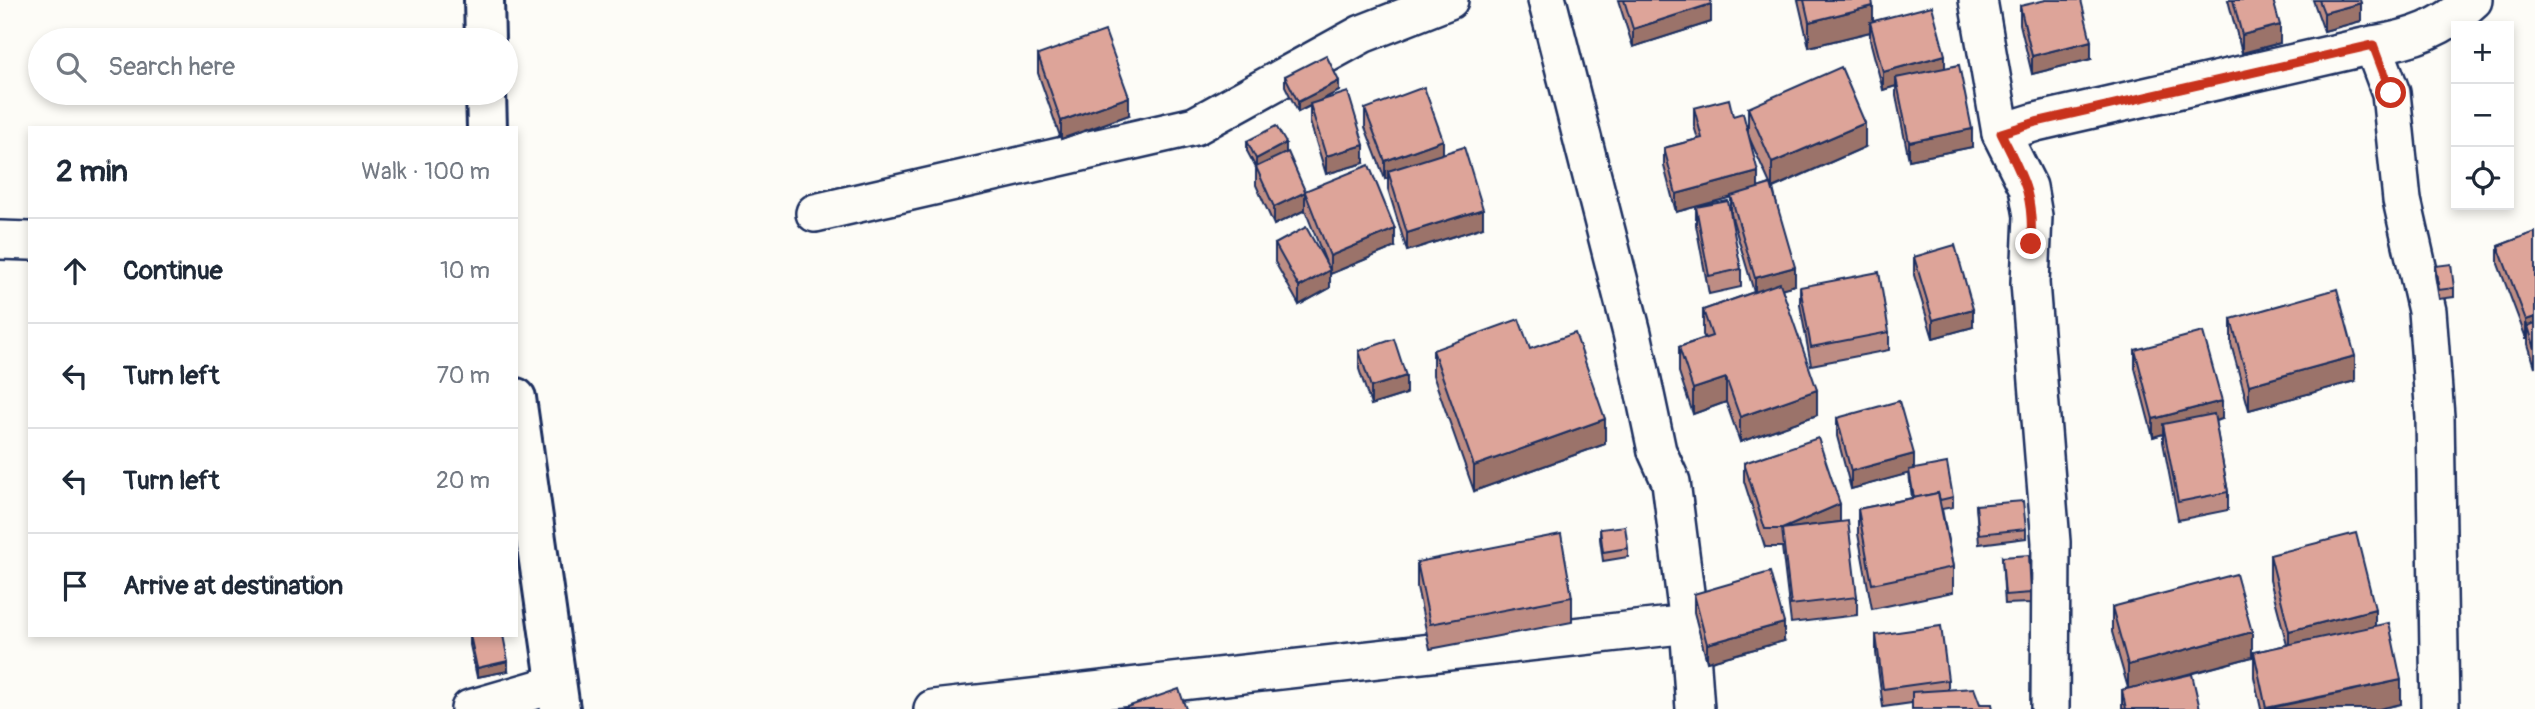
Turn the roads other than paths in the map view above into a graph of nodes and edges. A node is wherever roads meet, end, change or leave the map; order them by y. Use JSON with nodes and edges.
{"nodes":[{"id":1,"x":484,"y":0,"type":"edge"},
{"id":2,"x":1449,"y":0,"type":"edge"},
{"id":3,"x":1547,"y":0,"type":"edge"},
{"id":4,"x":1978,"y":0,"type":"edge"},
{"id":5,"x":2473,"y":0,"type":"edge"},
{"id":6,"x":485,"y":28,"type":"edge"},
{"id":7,"x":2373,"y":45,"type":"junction"},
{"id":8,"x":486,"y":105,"type":"edge"},
{"id":9,"x":487,"y":126,"type":"edge"},
{"id":10,"x":2001,"y":133,"type":"junction"},
{"id":11,"x":815,"y":213,"type":"dead end"},
{"id":12,"x":0,"y":240,"type":"edge"},
{"id":13,"x":28,"y":241,"type":"edge"},
{"id":14,"x":518,"y":411,"type":"edge"},
{"id":15,"x":1689,"y":624,"type":"junction"},
{"id":16,"x":558,"y":696,"type":"edge"},
{"id":17,"x":953,"y":707,"type":"edge"},
{"id":18,"x":470,"y":709,"type":"edge"},
{"id":19,"x":1695,"y":709,"type":"edge"},
{"id":20,"x":2050,"y":709,"type":"edge"},
{"id":21,"x":2440,"y":709,"type":"edge"}],
"edges":[{"from":1,"to":6,"type":"street"},
{"from":2,"to":11,"type":"street"},
{"from":3,"to":15,"type":"street"},
{"from":4,"to":10,"type":"street"},
{"from":5,"to":7,"type":"street"},
{"from":7,"to":10,"type":"street"},
{"from":7,"to":21,"type":"street"},
{"from":8,"to":9,"type":"street"},
{"from":10,"to":20,"type":"street"},
{"from":12,"to":13,"type":"street"},
{"from":14,"to":16,"type":"street"},
{"from":15,"to":17,"type":"street"},
{"from":15,"to":19,"type":"street"},
{"from":16,"to":18,"type":"street"}]}
